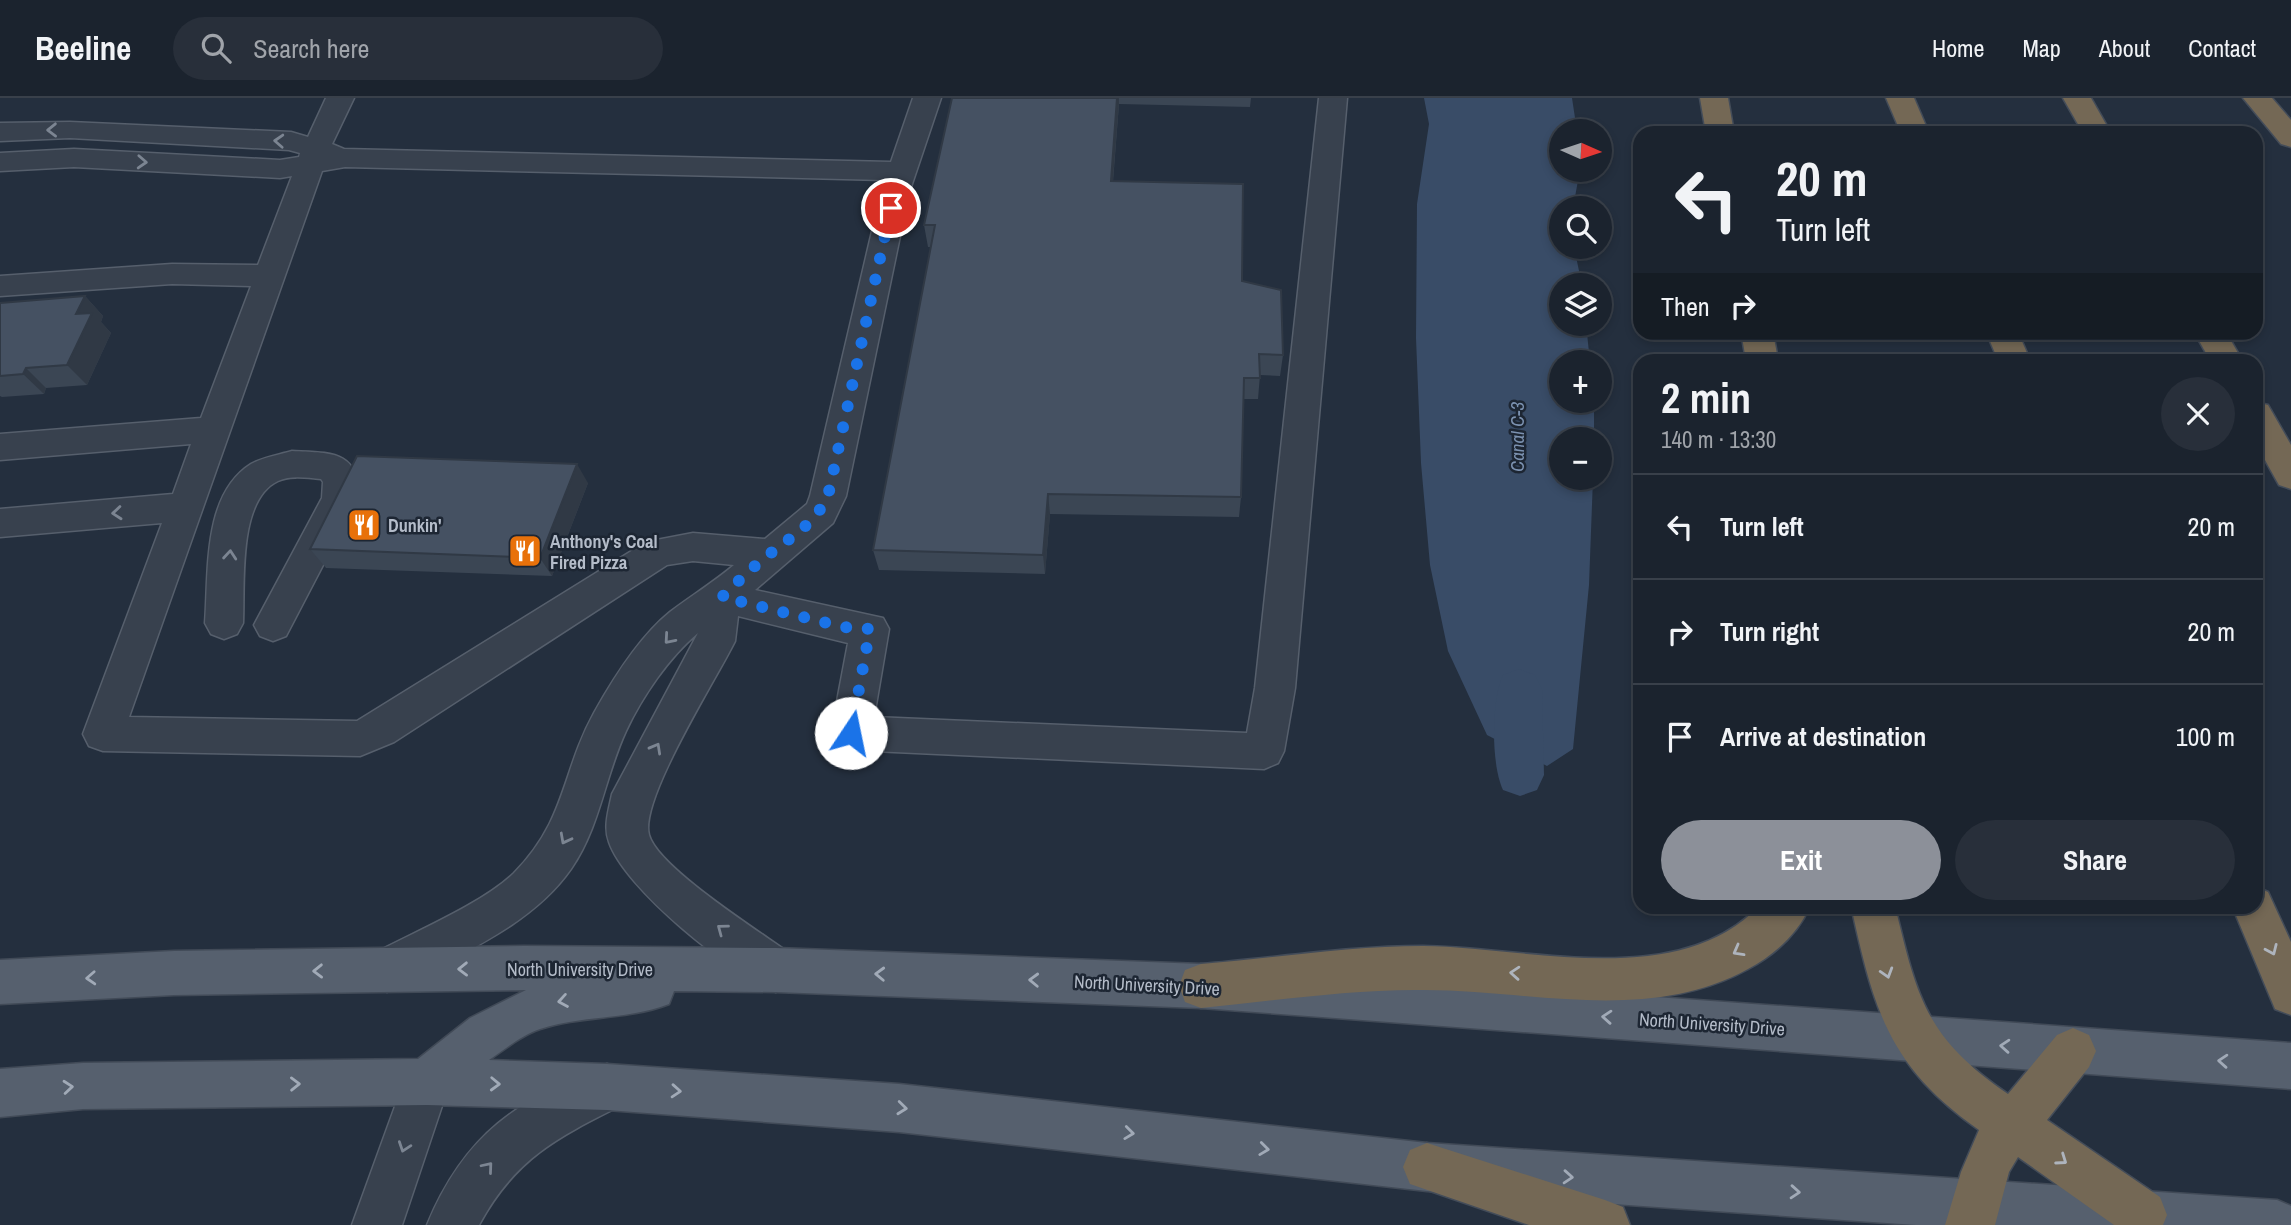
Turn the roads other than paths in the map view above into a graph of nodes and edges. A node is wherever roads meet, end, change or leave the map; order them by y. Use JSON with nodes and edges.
{"nodes":[{"id":1,"x":340,"y":98,"type":"edge"},
{"id":2,"x":927,"y":98,"type":"edge"},
{"id":3,"x":1333,"y":98,"type":"edge"},
{"id":4,"x":1714,"y":98,"type":"edge"},
{"id":5,"x":1900,"y":98,"type":"edge"},
{"id":6,"x":2077,"y":98,"type":"edge"},
{"id":7,"x":2257,"y":98,"type":"edge"},
{"id":8,"x":1719,"y":126,"type":"edge"},
{"id":9,"x":1912,"y":126,"type":"edge"},
{"id":10,"x":2093,"y":126,"type":"edge"},
{"id":11,"x":0,"y":132,"type":"edge"},
{"id":12,"x":2291,"y":138,"type":"edge"},
{"id":13,"x":324,"y":157,"type":"junction"},
{"id":14,"x":0,"y":162,"type":"edge"},
{"id":15,"x":902,"y":171,"type":"junction"},
{"id":16,"x":270,"y":276,"type":"junction"},
{"id":17,"x":0,"y":286,"type":"edge"},
{"id":18,"x":2263,"y":426,"type":"edge"},
{"id":19,"x":213,"y":430,"type":"junction"},
{"id":20,"x":0,"y":447,"type":"edge"},
{"id":21,"x":2291,"y":476,"type":"edge"},
{"id":22,"x":185,"y":507,"type":"junction"},
{"id":23,"x":0,"y":523,"type":"edge"},
{"id":24,"x":769,"y":554,"type":"junction"},
{"id":25,"x":722,"y":597,"type":"junction"},
{"id":26,"x":224,"y":623,"type":"dead end"},
{"id":27,"x":273,"y":625,"type":"dead end"},
{"id":28,"x":1783,"y":914,"type":"edge"},
{"id":29,"x":1875,"y":914,"type":"edge"},
{"id":30,"x":2256,"y":914,"type":"edge"},
{"id":31,"x":387,"y":970,"type":"junction"},
{"id":32,"x":776,"y":970,"type":"junction"},
{"id":33,"x":0,"y":982,"type":"edge"},
{"id":34,"x":1200,"y":986,"type":"junction"},
{"id":35,"x":2291,"y":993,"type":"edge"},
{"id":36,"x":1917,"y":1039,"type":"junction"},
{"id":37,"x":2073,"y":1051,"type":"junction"},
{"id":38,"x":2291,"y":1066,"type":"edge"},
{"id":39,"x":426,"y":1082,"type":"junction"},
{"id":40,"x":607,"y":1087,"type":"junction"},
{"id":41,"x":0,"y":1093,"type":"edge"},
{"id":42,"x":2011,"y":1125,"type":"junction"},
{"id":43,"x":1427,"y":1167,"type":"junction"},
{"id":44,"x":1972,"y":1215,"type":"edge"},
{"id":45,"x":2142,"y":1215,"type":"junction"},
{"id":46,"x":377,"y":1225,"type":"edge"},
{"id":47,"x":452,"y":1225,"type":"edge"},
{"id":48,"x":1605,"y":1225,"type":"edge"},
{"id":49,"x":2277,"y":1225,"type":"edge"}],
"edges":[{"from":1,"to":13,"type":"street"},
{"from":2,"to":15,"type":"street"},
{"from":3,"to":25,"type":"street"},
{"from":4,"to":8,"type":"highway"},
{"from":5,"to":9,"type":"highway"},
{"from":6,"to":10,"type":"highway"},
{"from":7,"to":12,"type":"highway"},
{"from":13,"to":11,"type":"street","one_way":true},
{"from":14,"to":13,"type":"street","one_way":true},
{"from":13,"to":15,"type":"street"},
{"from":13,"to":16,"type":"street"},
{"from":15,"to":24,"type":"street"},
{"from":16,"to":17,"type":"street"},
{"from":16,"to":19,"type":"street"},
{"from":18,"to":21,"type":"highway"},
{"from":19,"to":20,"type":"street"},
{"from":19,"to":22,"type":"street"},
{"from":22,"to":23,"type":"street","one_way":true},
{"from":22,"to":24,"type":"street"},
{"from":24,"to":25,"type":"street"},
{"from":25,"to":31,"type":"street","one_way":true},
{"from":32,"to":25,"type":"street","one_way":true},
{"from":26,"to":27,"type":"street","one_way":true},
{"from":28,"to":34,"type":"highway","one_way":true},
{"from":29,"to":36,"type":"highway","one_way":true},
{"from":30,"to":35,"type":"highway","one_way":true},
{"from":32,"to":31,"type":"main road","name":"North University Drive","one_way":true},
{"from":31,"to":33,"type":"main road","name":"North University Drive","one_way":true},
{"from":34,"to":32,"type":"main road","name":"North University Drive","one_way":true},
{"from":32,"to":39,"type":"main road","one_way":true},
{"from":36,"to":34,"type":"main road","name":"North University Drive","one_way":true},
{"from":37,"to":36,"type":"main road","name":"North University Drive","one_way":true},
{"from":36,"to":42,"type":"highway"},
{"from":38,"to":37,"type":"main road","name":"North University Drive","one_way":true},
{"from":37,"to":42,"type":"highway"},
{"from":39,"to":40,"type":"main road","one_way":true},
{"from":41,"to":39,"type":"main road","one_way":true},
{"from":39,"to":46,"type":"street","one_way":true},
{"from":40,"to":43,"type":"main road","one_way":true},
{"from":47,"to":40,"type":"street","one_way":true},
{"from":42,"to":44,"type":"highway"},
{"from":42,"to":45,"type":"highway","one_way":true},
{"from":43,"to":44,"type":"main road","one_way":true},
{"from":43,"to":48,"type":"highway"},
{"from":44,"to":45,"type":"main road"},
{"from":45,"to":49,"type":"main road"}]}
